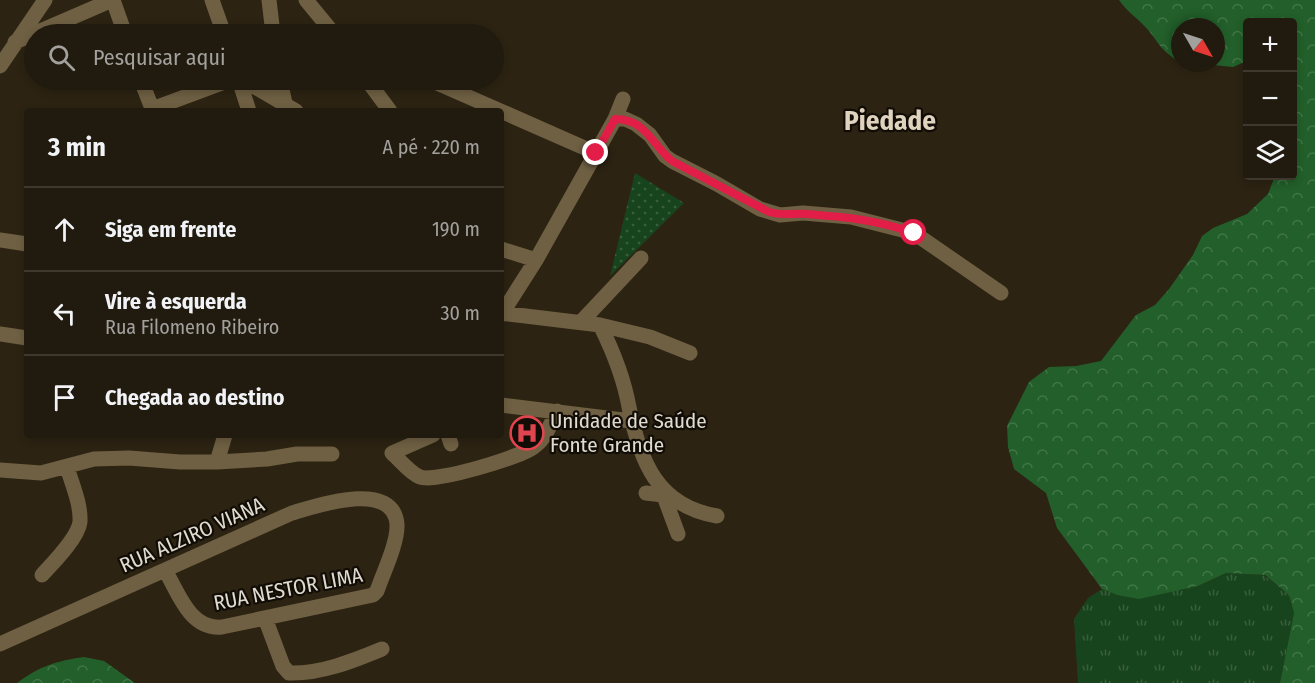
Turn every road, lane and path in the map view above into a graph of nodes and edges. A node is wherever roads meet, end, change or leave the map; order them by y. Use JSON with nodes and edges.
{"nodes":[{"id":1,"x":45,"y":0,"type":"edge"},
{"id":2,"x":113,"y":0,"type":"edge"},
{"id":3,"x":212,"y":0,"type":"edge"},
{"id":4,"x":269,"y":0,"type":"edge"},
{"id":5,"x":306,"y":0,"type":"edge"},
{"id":6,"x":28,"y":24,"type":"edge"},
{"id":7,"x":57,"y":24,"type":"edge"},
{"id":8,"x":121,"y":24,"type":"edge"},
{"id":9,"x":220,"y":24,"type":"edge"},
{"id":10,"x":272,"y":24,"type":"edge"},
{"id":11,"x":326,"y":24,"type":"edge"},
{"id":12,"x":24,"y":29,"type":"edge"},
{"id":13,"x":24,"y":38,"type":"edge"},
{"id":14,"x":15,"y":42,"type":"junction"},
{"id":15,"x":0,"y":66,"type":"edge"},
{"id":16,"x":145,"y":90,"type":"edge"},
{"id":17,"x":204,"y":90,"type":"edge"},
{"id":18,"x":244,"y":90,"type":"edge"},
{"id":19,"x":259,"y":90,"type":"edge"},
{"id":20,"x":284,"y":90,"type":"edge"},
{"id":21,"x":374,"y":90,"type":"edge"},
{"id":22,"x":453,"y":90,"type":"edge"},
{"id":23,"x":622,"y":99,"type":"dead end"},
{"id":24,"x":290,"y":107,"type":"edge"},
{"id":25,"x":151,"y":108,"type":"edge"},
{"id":26,"x":157,"y":108,"type":"edge"},
{"id":27,"x":248,"y":108,"type":"edge"},
{"id":28,"x":388,"y":108,"type":"edge"},
{"id":29,"x":494,"y":108,"type":"edge"},
{"id":30,"x":504,"y":113,"type":"edge"},
{"id":31,"x":620,"y":119,"type":"junction"},
{"id":32,"x":596,"y":153,"type":"junction"},
{"id":33,"x":0,"y":240,"type":"edge"},
{"id":34,"x":24,"y":244,"type":"edge"},
{"id":35,"x":504,"y":250,"type":"edge"},
{"id":36,"x":641,"y":258,"type":"dead end"},
{"id":37,"x":536,"y":260,"type":"junction"},
{"id":38,"x":1000,"y":293,"type":"dead end"},
{"id":39,"x":504,"y":309,"type":"edge"},
{"id":40,"x":504,"y":314,"type":"edge"},
{"id":41,"x":580,"y":322,"type":"junction"},
{"id":42,"x":600,"y":325,"type":"junction"},
{"id":43,"x":0,"y":334,"type":"edge"},
{"id":44,"x":24,"y":338,"type":"edge"},
{"id":45,"x":690,"y":353,"type":"dead end"},
{"id":46,"x":504,"y":405,"type":"edge"},
{"id":47,"x":556,"y":411,"type":"junction"},
{"id":48,"x":631,"y":421,"type":"junction"},
{"id":49,"x":224,"y":438,"type":"edge"},
{"id":50,"x":426,"y":438,"type":"edge"},
{"id":51,"x":332,"y":454,"type":"dead end"},
{"id":52,"x":217,"y":462,"type":"junction"},
{"id":53,"x":67,"y":467,"type":"junction"},
{"id":54,"x":0,"y":470,"type":"edge"},
{"id":55,"x":662,"y":492,"type":"junction"},
{"id":56,"x":646,"y":493,"type":"dead end"},
{"id":57,"x":717,"y":516,"type":"dead end"},
{"id":58,"x":397,"y":524,"type":"joint"},
{"id":59,"x":678,"y":534,"type":"dead end"},
{"id":60,"x":165,"y":570,"type":"junction"},
{"id":61,"x":42,"y":575,"type":"dead end"},
{"id":62,"x":265,"y":618,"type":"junction"},
{"id":63,"x":0,"y":644,"type":"edge"},
{"id":64,"x":382,"y":650,"type":"dead end"}],
"edges":[{"from":1,"to":6,"type":"street"},
{"from":2,"to":7,"type":"street"},
{"from":2,"to":8,"type":"street"},
{"from":3,"to":9,"type":"street"},
{"from":4,"to":10,"type":"street"},
{"from":5,"to":11,"type":"street"},
{"from":12,"to":14,"type":"street"},
{"from":13,"to":14,"type":"street"},
{"from":14,"to":15,"type":"street"},
{"from":16,"to":25,"type":"street"},
{"from":17,"to":26,"type":"street"},
{"from":18,"to":27,"type":"street"},
{"from":19,"to":24,"type":"street"},
{"from":20,"to":24,"type":"street"},
{"from":21,"to":28,"type":"street"},
{"from":22,"to":29,"type":"street"},
{"from":23,"to":31,"type":"street"},
{"from":30,"to":32,"type":"street"},
{"from":31,"to":32,"type":"street"},
{"from":31,"to":38,"type":"street"},
{"from":32,"to":37,"type":"street"},
{"from":33,"to":34,"type":"street"},
{"from":35,"to":37,"type":"street"},
{"from":36,"to":41,"type":"street"},
{"from":37,"to":39,"type":"street"},
{"from":40,"to":41,"type":"street"},
{"from":41,"to":42,"type":"street"},
{"from":42,"to":45,"type":"street"},
{"from":42,"to":48,"type":"street"},
{"from":43,"to":44,"type":"street"},
{"from":46,"to":47,"type":"street"},
{"from":47,"to":48,"type":"street"},
{"from":47,"to":50,"type":"street"},
{"from":48,"to":55,"type":"street"},
{"from":49,"to":52,"type":"street"},
{"from":51,"to":52,"type":"street"},
{"from":52,"to":53,"type":"street"},
{"from":53,"to":54,"type":"street"},
{"from":53,"to":61,"type":"street"},
{"from":55,"to":56,"type":"street"},
{"from":55,"to":57,"type":"street"},
{"from":55,"to":59,"type":"street"},
{"from":58,"to":60,"type":"street","name":"RUA ALZIRO VIANA"},
{"from":58,"to":62,"type":"street","name":"RUA NESTOR LIMA"},
{"from":60,"to":62,"type":"street","name":"RUA NESTOR LIMA"},
{"from":60,"to":63,"type":"street","name":"RUA ALZIRO VIANA"},
{"from":62,"to":64,"type":"street"}]}
